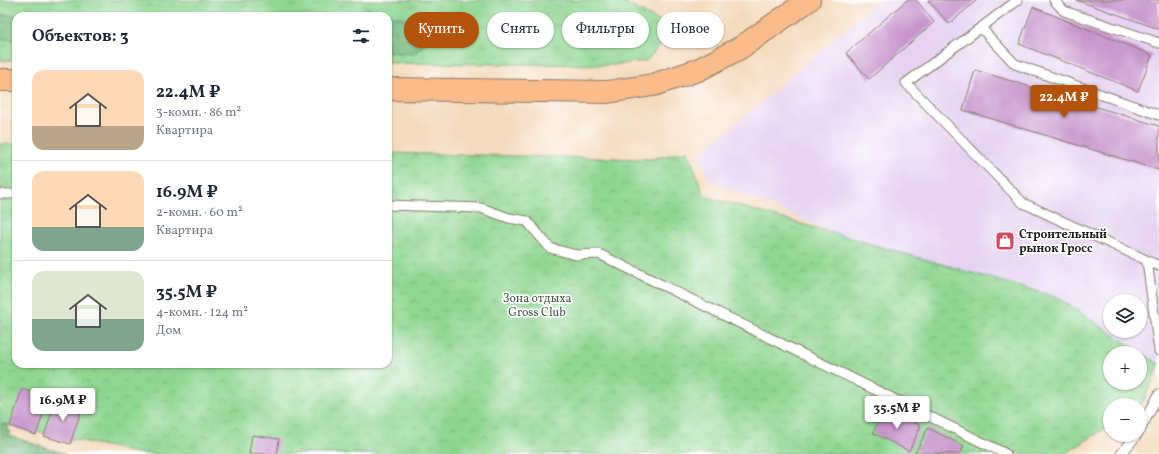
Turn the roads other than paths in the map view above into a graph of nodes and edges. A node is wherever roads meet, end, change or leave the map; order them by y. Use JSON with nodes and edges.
{"nodes":[{"id":1,"x":809,"y":0,"type":"edge"},
{"id":2,"x":1018,"y":0,"type":"edge"},
{"id":3,"x":1054,"y":0,"type":"edge"},
{"id":4,"x":981,"y":28,"type":"junction"},
{"id":5,"x":1159,"y":43,"type":"edge"},
{"id":6,"x":0,"y":80,"type":"edge"},
{"id":7,"x":12,"y":80,"type":"edge"},
{"id":8,"x":392,"y":89,"type":"edge"},
{"id":9,"x":1159,"y":115,"type":"edge"},
{"id":10,"x":0,"y":194,"type":"edge"},
{"id":11,"x":12,"y":194,"type":"edge"},
{"id":12,"x":392,"y":206,"type":"edge"},
{"id":13,"x":1147,"y":261,"type":"junction"},
{"id":14,"x":1159,"y":266,"type":"edge"},
{"id":15,"x":1159,"y":351,"type":"edge"},
{"id":16,"x":1159,"y":394,"type":"edge"},
{"id":17,"x":1147,"y":417,"type":"edge"},
{"id":18,"x":1132,"y":442,"type":"edge"},
{"id":19,"x":1006,"y":454,"type":"edge"},
{"id":20,"x":1121,"y":454,"type":"edge"}],
"edges":[{"from":1,"to":8,"type":"main road"},
{"from":2,"to":4,"type":"lane"},
{"from":3,"to":5,"type":"lane"},
{"from":4,"to":9,"type":"lane"},
{"from":4,"to":13,"type":"lane"},
{"from":6,"to":7,"type":"main road"},
{"from":10,"to":11,"type":"lane"},
{"from":12,"to":19,"type":"lane"},
{"from":13,"to":14,"type":"lane"},
{"from":13,"to":15,"type":"lane"},
{"from":16,"to":17,"type":"lane"},
{"from":18,"to":20,"type":"lane"}]}
